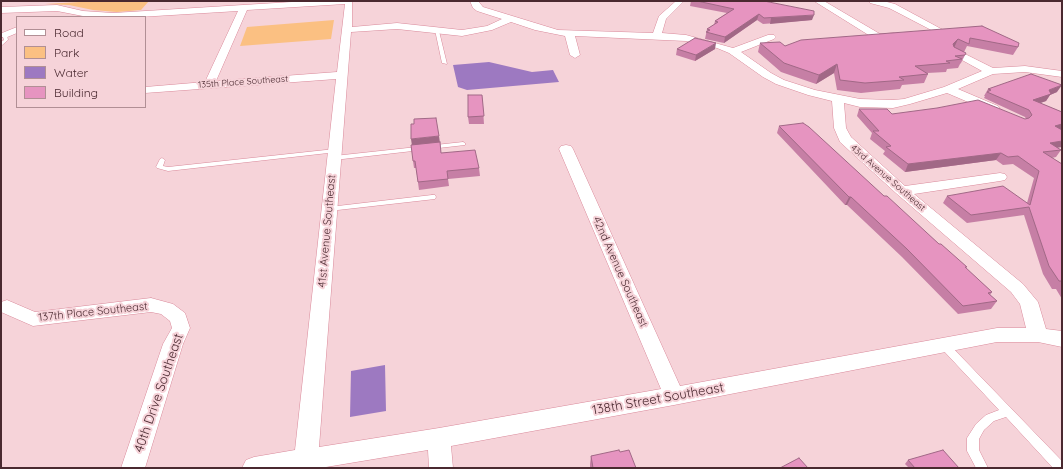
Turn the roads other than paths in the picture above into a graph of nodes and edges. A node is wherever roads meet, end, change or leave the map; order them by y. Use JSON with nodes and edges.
{"nodes":[{"id":1,"x":347,"y":1,"type":"edge"},
{"id":2,"x":474,"y":1,"type":"edge"},
{"id":3,"x":680,"y":1,"type":"edge"},
{"id":4,"x":818,"y":1,"type":"edge"},
{"id":5,"x":874,"y":1,"type":"edge"},
{"id":6,"x":57,"y":8,"type":"junction"},
{"id":7,"x":244,"y":8,"type":"junction"},
{"id":8,"x":1,"y":10,"type":"edge"},
{"id":9,"x":37,"y":16,"type":"edge"},
{"id":10,"x":137,"y":16,"type":"edge"},
{"id":11,"x":511,"y":19,"type":"junction"},
{"id":12,"x":16,"y":30,"type":"edge"},
{"id":13,"x":346,"y":30,"type":"junction"},
{"id":14,"x":438,"y":30,"type":"junction"},
{"id":15,"x":924,"y":33,"type":"edge"},
{"id":16,"x":570,"y":34,"type":"junction"},
{"id":17,"x":906,"y":34,"type":"edge"},
{"id":18,"x":3,"y":36,"type":"edge"},
{"id":19,"x":656,"y":36,"type":"junction"},
{"id":20,"x":771,"y":37,"type":"dead end"},
{"id":21,"x":1,"y":45,"type":"edge"},
{"id":22,"x":733,"y":51,"type":"junction"},
{"id":23,"x":955,"y":52,"type":"edge"},
{"id":24,"x":575,"y":55,"type":"dead end"},
{"id":25,"x":445,"y":63,"type":"dead end"},
{"id":26,"x":991,"y":71,"type":"junction"},
{"id":27,"x":1062,"y":74,"type":"edge"},
{"id":28,"x":342,"y":75,"type":"junction"},
{"id":29,"x":209,"y":85,"type":"junction"},
{"id":30,"x":948,"y":89,"type":"junction"},
{"id":31,"x":146,"y":90,"type":"edge"},
{"id":32,"x":838,"y":99,"type":"junction"},
{"id":33,"x":1006,"y":115,"type":"edge"},
{"id":34,"x":463,"y":144,"type":"dead end"},
{"id":35,"x":566,"y":149,"type":"dead end"},
{"id":36,"x":334,"y":154,"type":"junction"},
{"id":37,"x":162,"y":160,"type":"dead end"},
{"id":38,"x":1000,"y":177,"type":"dead end"},
{"id":39,"x":902,"y":191,"type":"junction"},
{"id":40,"x":432,"y":197,"type":"dead end"},
{"id":41,"x":329,"y":209,"type":"junction"},
{"id":42,"x":4,"y":308,"type":"edge"},
{"id":43,"x":178,"y":318,"type":"joint"},
{"id":44,"x":1038,"y":335,"type":"junction"},
{"id":45,"x":1062,"y":339,"type":"edge"},
{"id":46,"x":944,"y":345,"type":"junction"},
{"id":47,"x":674,"y":396,"type":"junction"},
{"id":48,"x":1007,"y":412,"type":"junction"},
{"id":49,"x":439,"y":438,"type":"junction"},
{"id":50,"x":306,"y":460,"type":"junction"},
{"id":51,"x":133,"y":468,"type":"edge"},
{"id":52,"x":254,"y":468,"type":"edge"},
{"id":53,"x":441,"y":468,"type":"edge"},
{"id":54,"x":982,"y":468,"type":"edge"},
{"id":55,"x":1061,"y":468,"type":"edge"}],
"edges":[{"from":1,"to":7,"type":"street"},
{"from":1,"to":13,"type":"street","name":"41st Avenue Southeast"},
{"from":2,"to":11,"type":"street"},
{"from":3,"to":19,"type":"street"},
{"from":4,"to":17,"type":"street"},
{"from":5,"to":15,"type":"street"},
{"from":6,"to":8,"type":"street"},
{"from":6,"to":9,"type":"street"},
{"from":6,"to":10,"type":"street"},
{"from":7,"to":10,"type":"street"},
{"from":7,"to":29,"type":"street"},
{"from":11,"to":14,"type":"street"},
{"from":11,"to":16,"type":"street"},
{"from":12,"to":18,"type":"street"},
{"from":13,"to":14,"type":"street"},
{"from":13,"to":28,"type":"street","name":"41st Avenue Southeast"},
{"from":14,"to":25,"type":"lane"},
{"from":16,"to":19,"type":"street"},
{"from":16,"to":24,"type":"street"},
{"from":18,"to":21,"type":"lane"},
{"from":19,"to":22,"type":"street"},
{"from":20,"to":22,"type":"street"},
{"from":22,"to":32,"type":"street"},
{"from":23,"to":26,"type":"street"},
{"from":26,"to":27,"type":"street"},
{"from":26,"to":30,"type":"street"},
{"from":28,"to":29,"type":"street","name":"135th Place Southeast"},
{"from":28,"to":36,"type":"street","name":"41st Avenue Southeast"},
{"from":29,"to":31,"type":"street","name":"135th Place Southeast"},
{"from":30,"to":32,"type":"street"},
{"from":30,"to":33,"type":"street"},
{"from":32,"to":39,"type":"street","name":"43rd Avenue Southeast"},
{"from":34,"to":36,"type":"lane"},
{"from":35,"to":47,"type":"street","name":"42nd Avenue Southeast"},
{"from":36,"to":37,"type":"lane"},
{"from":36,"to":41,"type":"street","name":"41st Avenue Southeast"},
{"from":38,"to":39,"type":"street"},
{"from":39,"to":44,"type":"street","name":"43rd Avenue Southeast"},
{"from":40,"to":41,"type":"lane"},
{"from":41,"to":50,"type":"street","name":"41st Avenue Southeast"},
{"from":42,"to":43,"type":"street","name":"137th Place Southeast"},
{"from":43,"to":51,"type":"street","name":"40th Drive Southeast"},
{"from":44,"to":45,"type":"street","name":"138th Street Southeast"},
{"from":44,"to":46,"type":"street","name":"138th Street Southeast"},
{"from":46,"to":47,"type":"street","name":"138th Street Southeast"},
{"from":46,"to":48,"type":"lane"},
{"from":47,"to":49,"type":"street","name":"138th Street Southeast"},
{"from":48,"to":54,"type":"lane"},
{"from":48,"to":55,"type":"lane"},
{"from":49,"to":50,"type":"street","name":"138th Street Southeast"},
{"from":49,"to":53,"type":"street"},
{"from":50,"to":52,"type":"street","name":"138th Street Southeast"}]}
